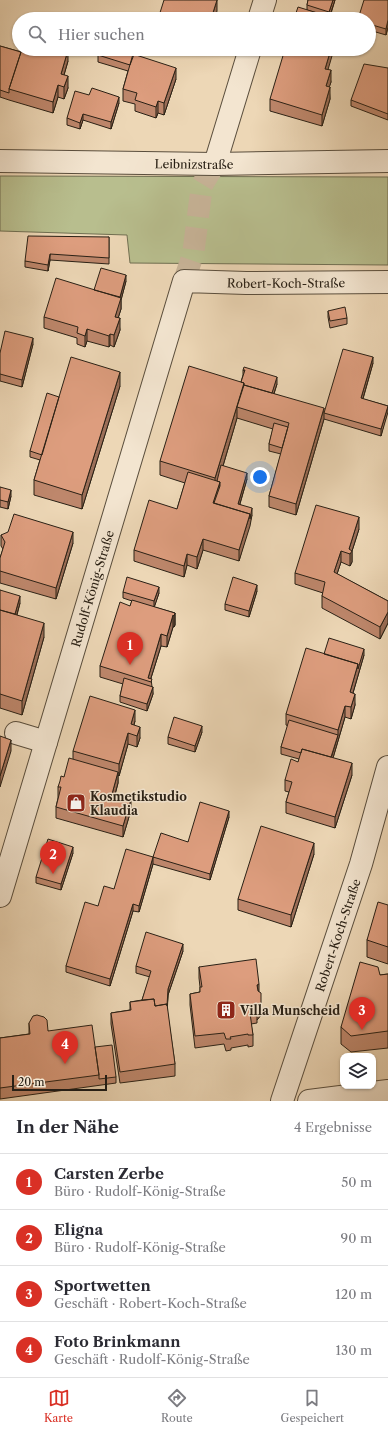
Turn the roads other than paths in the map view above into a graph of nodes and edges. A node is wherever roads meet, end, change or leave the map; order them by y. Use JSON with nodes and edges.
{"nodes":[{"id":1,"x":265,"y":0,"type":"edge"},
{"id":2,"x":261,"y":12,"type":"edge"},
{"id":3,"x":248,"y":56,"type":"edge"},
{"id":4,"x":0,"y":160,"type":"edge"},
{"id":5,"x":388,"y":161,"type":"edge"},
{"id":6,"x":215,"y":164,"type":"junction"},
{"id":7,"x":184,"y":281,"type":"joint"},
{"id":8,"x":388,"y":282,"type":"edge"},
{"id":9,"x":16,"y":732,"type":"dead end"},
{"id":10,"x":46,"y":742,"type":"junction"},
{"id":11,"x":388,"y":768,"type":"edge"},
{"id":12,"x":0,"y":896,"type":"edge"},
{"id":13,"x":388,"y":1091,"type":"edge"},
{"id":14,"x":282,"y":1101,"type":"edge"},
{"id":15,"x":309,"y":1101,"type":"edge"}],
"edges":[{"from":1,"to":2,"type":"street"},
{"from":3,"to":6,"type":"street"},
{"from":4,"to":6,"type":"street","name":"Leibnizstraße"},
{"from":5,"to":6,"type":"street","name":"Leibnizstraße"},
{"from":7,"to":8,"type":"street","name":"Robert-Koch-Straße"},
{"from":7,"to":10,"type":"street","name":"Rudolf-König-Straße"},
{"from":9,"to":10,"type":"street"},
{"from":10,"to":12,"type":"street","name":"Rudolf-König-Straße"},
{"from":11,"to":14,"type":"street","name":"Robert-Koch-Straße"},
{"from":13,"to":15,"type":"street"}]}
